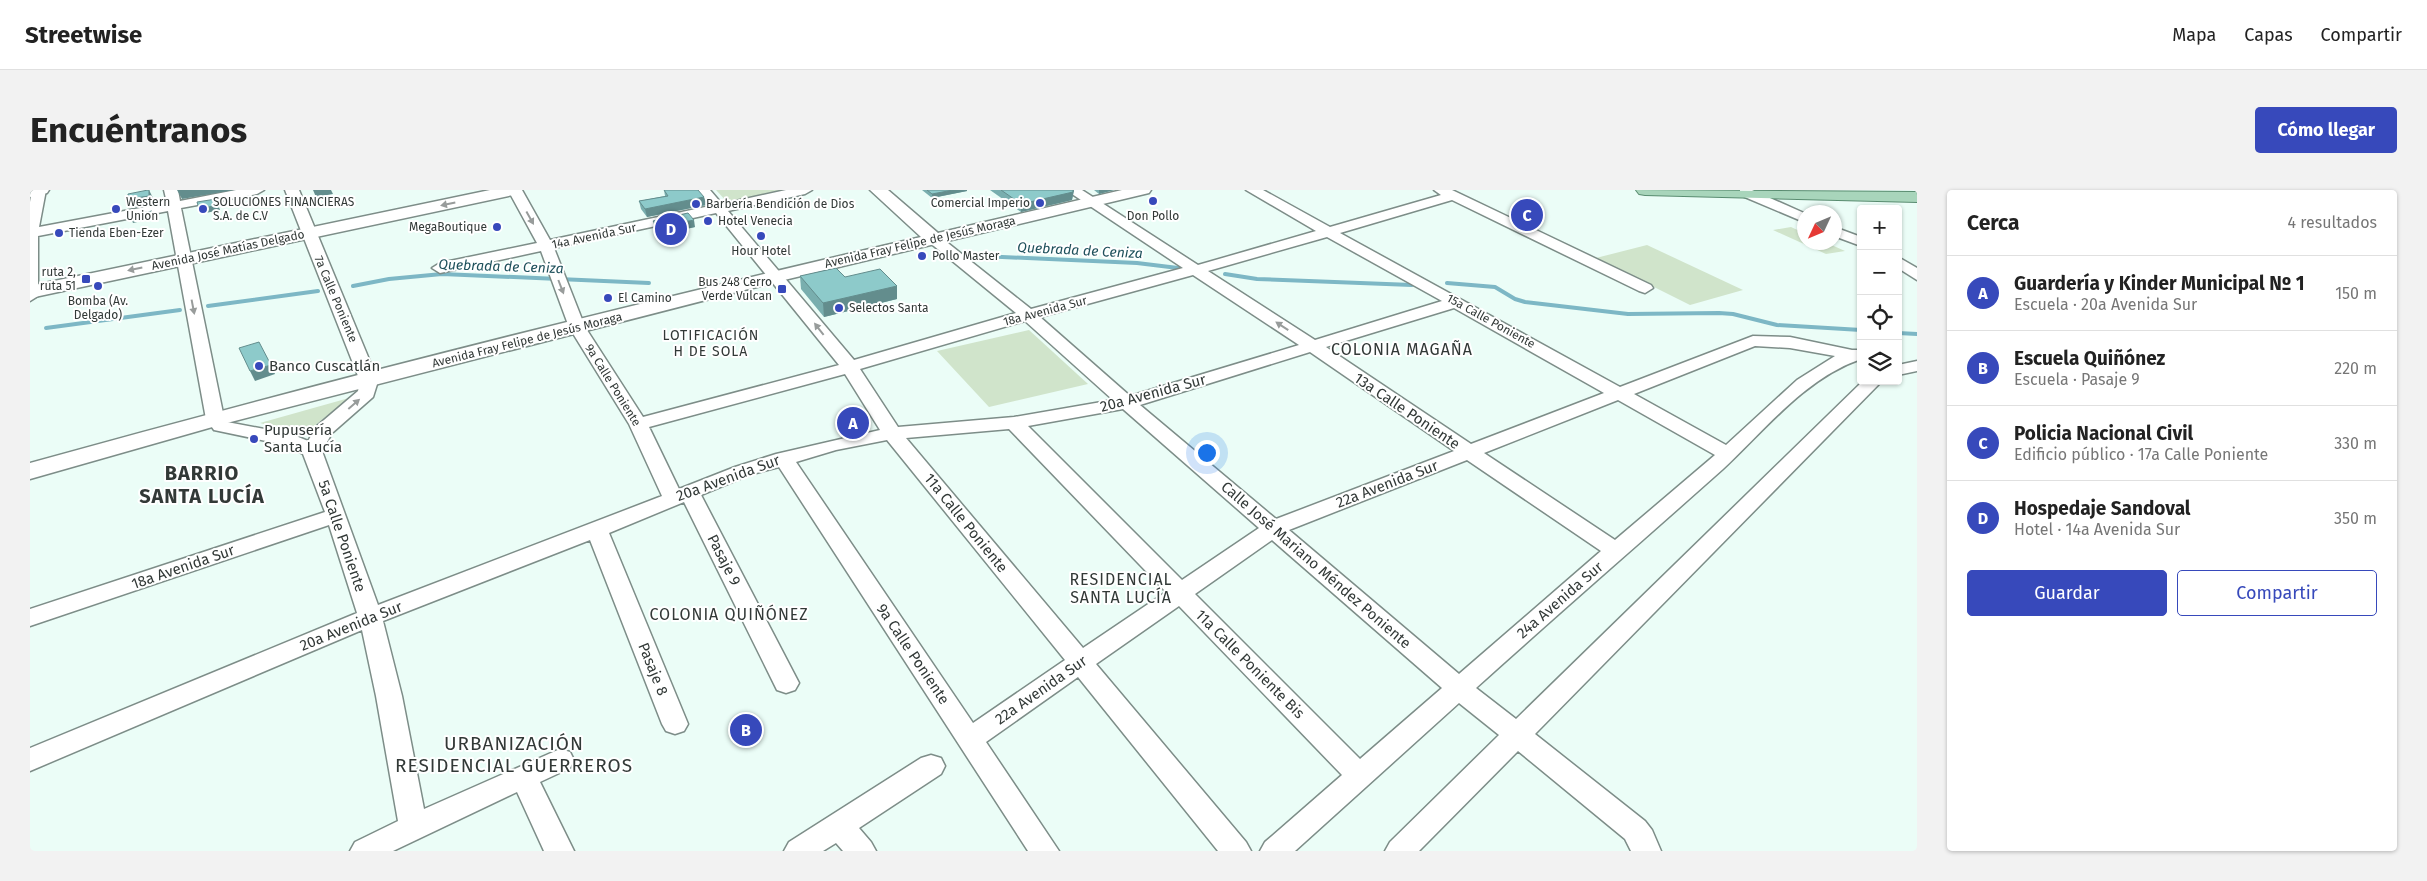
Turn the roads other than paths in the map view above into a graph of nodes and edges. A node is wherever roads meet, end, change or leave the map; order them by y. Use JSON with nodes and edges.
{"nodes":[{"id":1,"x":39,"y":190,"type":"edge"},
{"id":2,"x":170,"y":190,"type":"edge"},
{"id":3,"x":257,"y":190,"type":"edge"},
{"id":4,"x":292,"y":190,"type":"edge"},
{"id":5,"x":514,"y":190,"type":"edge"},
{"id":6,"x":703,"y":190,"type":"edge"},
{"id":7,"x":805,"y":190,"type":"edge"},
{"id":8,"x":878,"y":190,"type":"edge"},
{"id":9,"x":1073,"y":190,"type":"edge"},
{"id":10,"x":1143,"y":190,"type":"edge"},
{"id":11,"x":1253,"y":190,"type":"edge"},
{"id":12,"x":1645,"y":190,"type":"edge"},
{"id":13,"x":30,"y":192,"type":"edge"},
{"id":14,"x":1745,"y":192,"type":"junction"},
{"id":15,"x":1447,"y":193,"type":"edge"},
{"id":16,"x":1917,"y":197,"type":"edge"},
{"id":17,"x":1092,"y":202,"type":"junction"},
{"id":18,"x":173,"y":206,"type":"junction"},
{"id":19,"x":720,"y":210,"type":"junction"},
{"id":20,"x":1797,"y":215,"type":"edge"},
{"id":21,"x":1327,"y":232,"type":"junction"},
{"id":22,"x":30,"y":233,"type":"edge"},
{"id":23,"x":309,"y":233,"type":"junction"},
{"id":24,"x":1842,"y":234,"type":"edge"},
{"id":25,"x":934,"y":239,"type":"junction"},
{"id":26,"x":1857,"y":240,"type":"edge"},
{"id":27,"x":546,"y":246,"type":"junction"},
{"id":28,"x":184,"y":259,"type":"junction"},
{"id":29,"x":1902,"y":264,"type":"edge"},
{"id":30,"x":440,"y":268,"type":"dead end"},
{"id":31,"x":1195,"y":270,"type":"junction"},
{"id":32,"x":1917,"y":275,"type":"edge"},
{"id":33,"x":777,"y":276,"type":"junction"},
{"id":34,"x":1645,"y":288,"type":"dead end"},
{"id":35,"x":30,"y":291,"type":"edge"},
{"id":36,"x":30,"y":296,"type":"edge"},
{"id":37,"x":1457,"y":302,"type":"junction"},
{"id":38,"x":1028,"y":315,"type":"junction"},
{"id":39,"x":577,"y":327,"type":"junction"},
{"id":40,"x":1314,"y":347,"type":"junction"},
{"id":41,"x":1902,"y":354,"type":"edge"},
{"id":42,"x":1856,"y":355,"type":"edge"},
{"id":43,"x":1917,"y":355,"type":"edge"},
{"id":44,"x":1917,"y":366,"type":"edge"},
{"id":45,"x":850,"y":367,"type":"junction"},
{"id":46,"x":1902,"y":369,"type":"edge"},
{"id":47,"x":369,"y":381,"type":"junction"},
{"id":48,"x":1869,"y":385,"type":"edge"},
{"id":49,"x":1618,"y":393,"type":"junction"},
{"id":50,"x":1127,"y":403,"type":"junction"},
{"id":51,"x":215,"y":419,"type":"junction"},
{"id":52,"x":1014,"y":423,"type":"junction"},
{"id":53,"x":638,"y":424,"type":"junction"},
{"id":54,"x":892,"y":433,"type":"junction"},
{"id":55,"x":312,"y":451,"type":"junction"},
{"id":56,"x":1467,"y":452,"type":"junction"},
{"id":57,"x":1728,"y":454,"type":"junction"},
{"id":58,"x":783,"y":458,"type":"junction"},
{"id":59,"x":30,"y":471,"type":"edge"},
{"id":60,"x":681,"y":495,"type":"junction"},
{"id":61,"x":336,"y":515,"type":"junction"},
{"id":62,"x":1274,"y":528,"type":"junction"},
{"id":63,"x":597,"y":530,"type":"junction"},
{"id":64,"x":1616,"y":551,"type":"junction"},
{"id":65,"x":1181,"y":594,"type":"junction"},
{"id":66,"x":370,"y":617,"type":"junction"},
{"id":67,"x":30,"y":618,"type":"edge"},
{"id":68,"x":1081,"y":662,"type":"junction"},
{"id":69,"x":786,"y":683,"type":"dead end"},
{"id":70,"x":1459,"y":688,"type":"junction"},
{"id":71,"x":675,"y":724,"type":"dead end"},
{"id":72,"x":1516,"y":734,"type":"junction"},
{"id":73,"x":970,"y":739,"type":"junction"},
{"id":74,"x":30,"y":760,"type":"edge"},
{"id":75,"x":560,"y":760,"type":"dead end"},
{"id":76,"x":930,"y":766,"type":"dead end"},
{"id":77,"x":1360,"y":776,"type":"junction"},
{"id":78,"x":524,"y":777,"type":"junction"},
{"id":79,"x":839,"y":826,"type":"junction"},
{"id":80,"x":412,"y":827,"type":"junction"},
{"id":81,"x":1644,"y":845,"type":"edge"},
{"id":82,"x":365,"y":851,"type":"edge"},
{"id":83,"x":559,"y":851,"type":"edge"},
{"id":84,"x":799,"y":851,"type":"edge"},
{"id":85,"x":861,"y":851,"type":"edge"},
{"id":86,"x":1044,"y":851,"type":"edge"},
{"id":87,"x":1236,"y":851,"type":"edge"},
{"id":88,"x":1275,"y":851,"type":"edge"},
{"id":89,"x":1400,"y":851,"type":"edge"}],
"edges":[{"from":1,"to":13,"type":"street"},
{"from":1,"to":22,"type":"street"},
{"from":2,"to":18,"type":"street"},
{"from":3,"to":18,"type":"street"},
{"from":4,"to":23,"type":"street","name":"7a Calle Poniente"},
{"from":5,"to":23,"type":"street","name":"Avenida José Matías Delgado","one_way":true},
{"from":5,"to":27,"type":"street","name":"9a Calle Poniente","one_way":true},
{"from":6,"to":19,"type":"street","name":"11a Calle Poniente"},
{"from":7,"to":19,"type":"street","name":"14a Avenida Sur"},
{"from":8,"to":25,"type":"street","name":"Calle José Mariano Méndez Poniente"},
{"from":9,"to":17,"type":"street","name":"13a Calle Poniente"},
{"from":10,"to":17,"type":"street","name":"Avenida Fray Felipe de Jesús Moraga"},
{"from":11,"to":21,"type":"street","name":"15a Calle Poniente"},
{"from":12,"to":14,"type":"main road"},
{"from":14,"to":16,"type":"main road"},
{"from":14,"to":20,"type":"street"},
{"from":15,"to":21,"type":"street","name":"18a Avenida Sur"},
{"from":15,"to":34,"type":"street"},
{"from":17,"to":25,"type":"street","name":"Avenida Fray Felipe de Jesús Moraga"},
{"from":17,"to":31,"type":"street","name":"13a Calle Poniente"},
{"from":18,"to":22,"type":"street"},
{"from":18,"to":28,"type":"street"},
{"from":19,"to":27,"type":"street","name":"14a Avenida Sur"},
{"from":19,"to":33,"type":"street","name":"11a Calle Poniente"},
{"from":21,"to":31,"type":"street","name":"18a Avenida Sur"},
{"from":21,"to":37,"type":"street","name":"15a Calle Poniente"},
{"from":22,"to":35,"type":"street"},
{"from":23,"to":28,"type":"street","name":"Avenida José Matías Delgado"},
{"from":23,"to":47,"type":"street","name":"7a Calle Poniente"},
{"from":24,"to":26,"type":"street"},
{"from":25,"to":33,"type":"street","name":"Avenida Fray Felipe de Jesús Moraga"},
{"from":25,"to":38,"type":"street","name":"Calle José Mariano Méndez Poniente"},
{"from":27,"to":30,"type":"street","name":"14a Avenida Sur"},
{"from":27,"to":39,"type":"street","name":"9a Calle Poniente","one_way":true},
{"from":28,"to":35,"type":"street","name":"Avenida José Matías Delgado","one_way":true},
{"from":28,"to":51,"type":"street","one_way":true},
{"from":29,"to":32,"type":"street"},
{"from":31,"to":38,"type":"street","name":"18a Avenida Sur"},
{"from":40,"to":31,"type":"street","name":"13a Calle Poniente","one_way":true},
{"from":33,"to":39,"type":"street","name":"Avenida Fray Felipe de Jesús Moraga"},
{"from":45,"to":33,"type":"street","name":"11a Calle Poniente","one_way":true},
{"from":35,"to":36,"type":"street"},
{"from":37,"to":40,"type":"street","name":"20a Avenida Sur"},
{"from":37,"to":49,"type":"street","name":"15a Calle Poniente"},
{"from":38,"to":45,"type":"street","name":"18a Avenida Sur"},
{"from":38,"to":50,"type":"street","name":"Calle José Mariano Méndez Poniente"},
{"from":39,"to":47,"type":"street","name":"Avenida Fray Felipe de Jesús Moraga"},
{"from":39,"to":53,"type":"street","name":"9a Calle Poniente"},
{"from":40,"to":50,"type":"street","name":"20a Avenida Sur"},
{"from":40,"to":56,"type":"street","name":"13a Calle Poniente"},
{"from":41,"to":43,"type":"street"},
{"from":42,"to":49,"type":"street","name":"22a Avenida Sur"},
{"from":42,"to":57,"type":"street","name":"24a Avenida Sur"},
{"from":44,"to":46,"type":"street"},
{"from":45,"to":53,"type":"street","name":"18a Avenida Sur"},
{"from":45,"to":54,"type":"street","name":"11a Calle Poniente"},
{"from":47,"to":51,"type":"street","name":"Avenida Fray Felipe de Jesús Moraga"},
{"from":55,"to":47,"type":"street","one_way":true},
{"from":48,"to":72,"type":"street"},
{"from":49,"to":56,"type":"street","name":"22a Avenida Sur"},
{"from":49,"to":57,"type":"street","name":"15a Calle Poniente"},
{"from":50,"to":52,"type":"street","name":"20a Avenida Sur"},
{"from":50,"to":62,"type":"street","name":"Calle José Mariano Méndez Poniente"},
{"from":51,"to":55,"type":"street"},
{"from":51,"to":59,"type":"street","name":"Avenida Fray Felipe de Jesús Moraga"},
{"from":52,"to":54,"type":"street","name":"20a Avenida Sur"},
{"from":52,"to":65,"type":"street","name":"11a Calle Poniente Bis"},
{"from":53,"to":60,"type":"street","name":"9a Calle Poniente"},
{"from":54,"to":58,"type":"street","name":"20a Avenida Sur"},
{"from":54,"to":68,"type":"street","name":"11a Calle Poniente"},
{"from":55,"to":61,"type":"street","name":"5a Calle Poniente"},
{"from":56,"to":62,"type":"street","name":"22a Avenida Sur"},
{"from":56,"to":64,"type":"street","name":"13a Calle Poniente"},
{"from":57,"to":64,"type":"street","name":"24a Avenida Sur"},
{"from":58,"to":60,"type":"street","name":"20a Avenida Sur"},
{"from":58,"to":73,"type":"street","name":"9a Calle Poniente"},
{"from":60,"to":63,"type":"street","name":"20a Avenida Sur"},
{"from":60,"to":69,"type":"street","name":"Pasaje 9"},
{"from":61,"to":66,"type":"street","name":"5a Calle Poniente"},
{"from":61,"to":67,"type":"street","name":"18a Avenida Sur"},
{"from":62,"to":65,"type":"street","name":"22a Avenida Sur"},
{"from":62,"to":70,"type":"street","name":"Calle José Mariano Méndez Poniente"},
{"from":63,"to":66,"type":"street","name":"20a Avenida Sur"},
{"from":63,"to":71,"type":"street","name":"Pasaje 8"},
{"from":64,"to":70,"type":"street","name":"24a Avenida Sur"},
{"from":65,"to":68,"type":"street","name":"22a Avenida Sur"},
{"from":65,"to":77,"type":"street","name":"11a Calle Poniente Bis"},
{"from":66,"to":74,"type":"street","name":"20a Avenida Sur"},
{"from":66,"to":80,"type":"street","name":"5a Calle Poniente"},
{"from":68,"to":73,"type":"street","name":"22a Avenida Sur"},
{"from":68,"to":87,"type":"street","name":"11a Calle Poniente"},
{"from":70,"to":72,"type":"street","name":"Calle José Mariano Méndez Poniente"},
{"from":70,"to":77,"type":"street","name":"24a Avenida Sur"},
{"from":72,"to":81,"type":"street","name":"Calle José Mariano Méndez Poniente"},
{"from":72,"to":89,"type":"street"},
{"from":73,"to":86,"type":"street","name":"9a Calle Poniente"},
{"from":75,"to":78,"type":"street"},
{"from":76,"to":79,"type":"street"},
{"from":77,"to":88,"type":"street","name":"24a Avenida Sur"},
{"from":78,"to":80,"type":"street"},
{"from":78,"to":83,"type":"street"},
{"from":79,"to":84,"type":"street"},
{"from":79,"to":85,"type":"street"},
{"from":80,"to":82,"type":"street"}]}
